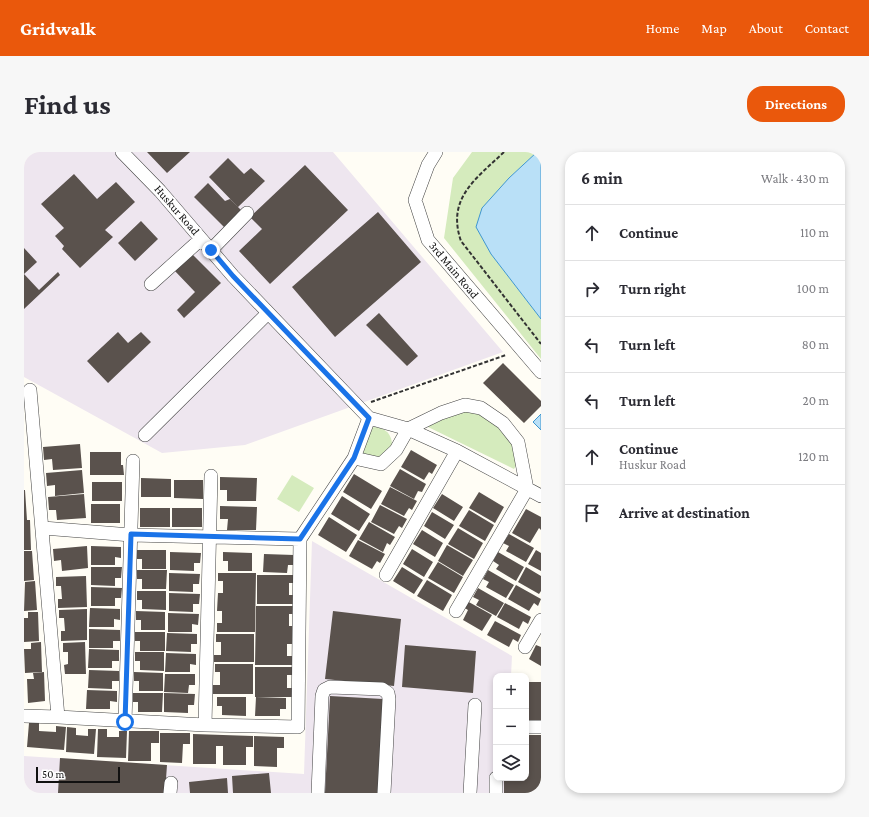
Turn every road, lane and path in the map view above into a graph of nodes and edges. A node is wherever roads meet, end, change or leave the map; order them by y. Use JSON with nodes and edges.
{"nodes":[{"id":1,"x":122,"y":152,"type":"edge"},
{"id":2,"x":436,"y":152,"type":"edge"},
{"id":3,"x":504,"y":152,"type":"edge"},
{"id":4,"x":247,"y":213,"type":"dead end"},
{"id":5,"x":201,"y":238,"type":"junction"},
{"id":6,"x":211,"y":250,"type":"junction"},
{"id":7,"x":151,"y":284,"type":"dead end"},
{"id":8,"x":268,"y":312,"type":"junction"},
{"id":9,"x":541,"y":344,"type":"edge"},
{"id":10,"x":506,"y":355,"type":"dead end"},
{"id":11,"x":541,"y":372,"type":"edge"},
{"id":12,"x":30,"y":390,"type":"dead end"},
{"id":13,"x":358,"y":407,"type":"junction"},
{"id":14,"x":369,"y":418,"type":"junction"},
{"id":15,"x":408,"y":429,"type":"junction"},
{"id":16,"x":145,"y":435,"type":"dead end"},
{"id":17,"x":457,"y":451,"type":"junction"},
{"id":18,"x":354,"y":458,"type":"junction"},
{"id":19,"x":133,"y":461,"type":"dead end"},
{"id":20,"x":211,"y":476,"type":"dead end"},
{"id":21,"x":527,"y":489,"type":"junction"},
{"id":22,"x":541,"y":496,"type":"edge"},
{"id":23,"x":42,"y":528,"type":"junction"},
{"id":24,"x":131,"y":534,"type":"junction"},
{"id":25,"x":210,"y":537,"type":"junction"},
{"id":26,"x":300,"y":539,"type":"junction"},
{"id":27,"x":386,"y":575,"type":"dead end"},
{"id":28,"x":456,"y":611,"type":"dead end"},
{"id":29,"x":541,"y":620,"type":"edge"},
{"id":30,"x":525,"y":647,"type":"dead end"},
{"id":31,"x":475,"y":705,"type":"dead end"},
{"id":32,"x":24,"y":716,"type":"edge"},
{"id":33,"x":58,"y":717,"type":"junction"},
{"id":34,"x":125,"y":722,"type":"junction"},
{"id":35,"x":205,"y":726,"type":"junction"},
{"id":36,"x":529,"y":727,"type":"edge"},
{"id":37,"x":541,"y":727,"type":"edge"},
{"id":38,"x":496,"y":781,"type":"edge"},
{"id":39,"x":318,"y":793,"type":"edge"},
{"id":40,"x":384,"y":793,"type":"edge"},
{"id":41,"x":470,"y":793,"type":"edge"},
{"id":42,"x":496,"y":793,"type":"edge"}],
"edges":[{"from":1,"to":5,"type":"street","name":"Huskur Road"},
{"from":2,"to":11,"type":"street","name":"3rd Main Road"},
{"from":3,"to":9,"type":"path"},
{"from":4,"to":6,"type":"street"},
{"from":5,"to":6,"type":"street","name":"Huskur Road"},
{"from":5,"to":7,"type":"street"},
{"from":6,"to":8,"type":"street","name":"Huskur Road"},
{"from":8,"to":13,"type":"street","name":"Huskur Road"},
{"from":8,"to":16,"type":"street"},
{"from":10,"to":13,"type":"path"},
{"from":12,"to":23,"type":"street"},
{"from":13,"to":14,"type":"street","name":"Huskur Road"},
{"from":14,"to":15,"type":"street"},
{"from":14,"to":18,"type":"street"},
{"from":15,"to":17,"type":"street"},
{"from":15,"to":18,"type":"street"},
{"from":15,"to":21,"type":"street"},
{"from":17,"to":21,"type":"street"},
{"from":17,"to":27,"type":"street"},
{"from":18,"to":26,"type":"street"},
{"from":19,"to":24,"type":"street"},
{"from":20,"to":25,"type":"street"},
{"from":21,"to":22,"type":"street"},
{"from":21,"to":28,"type":"street"},
{"from":23,"to":24,"type":"street"},
{"from":23,"to":33,"type":"street"},
{"from":24,"to":25,"type":"street"},
{"from":24,"to":34,"type":"street"},
{"from":25,"to":26,"type":"street"},
{"from":25,"to":35,"type":"street"},
{"from":26,"to":35,"type":"street"},
{"from":29,"to":30,"type":"street"},
{"from":31,"to":41,"type":"street"},
{"from":32,"to":33,"type":"street"},
{"from":33,"to":34,"type":"street"},
{"from":34,"to":35,"type":"street"},
{"from":36,"to":37,"type":"street"},
{"from":38,"to":42,"type":"street"},
{"from":39,"to":40,"type":"street"}]}
